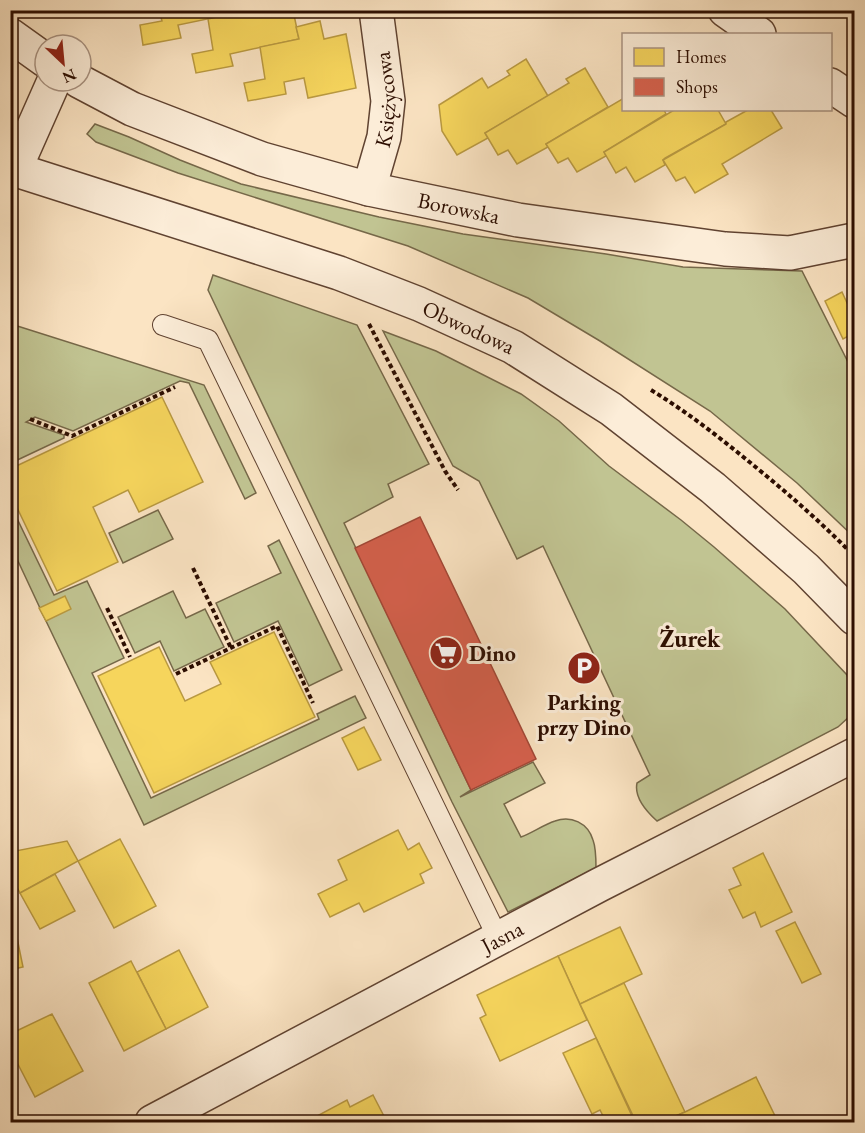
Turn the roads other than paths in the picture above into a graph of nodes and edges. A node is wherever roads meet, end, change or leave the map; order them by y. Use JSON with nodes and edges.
{"nodes":[{"id":1,"x":376,"y":10,"type":"edge"},
{"id":2,"x":725,"y":10,"type":"edge"},
{"id":3,"x":758,"y":33,"type":"edge"},
{"id":4,"x":10,"y":35,"type":"edge"},
{"id":5,"x":33,"y":51,"type":"edge"},
{"id":6,"x":832,"y":86,"type":"edge"},
{"id":7,"x":93,"y":88,"type":"edge"},
{"id":8,"x":48,"y":93,"type":"edge"},
{"id":9,"x":855,"y":101,"type":"edge"},
{"id":10,"x":13,"y":168,"type":"edge"},
{"id":11,"x":369,"y":189,"type":"junction"},
{"id":12,"x":855,"y":240,"type":"edge"},
{"id":13,"x":163,"y":325,"type":"dead end"},
{"id":14,"x":855,"y":618,"type":"edge"},
{"id":15,"x":855,"y":755,"type":"edge"},
{"id":16,"x":498,"y":938,"type":"junction"},
{"id":17,"x":152,"y":1122,"type":"edge"}],
"edges":[{"from":1,"to":11,"type":"street","name":"Księżycowa"},
{"from":2,"to":3,"type":"street"},
{"from":4,"to":5,"type":"street"},
{"from":6,"to":9,"type":"street"},
{"from":7,"to":11,"type":"street","name":"Borowska"},
{"from":8,"to":10,"type":"street"},
{"from":10,"to":14,"type":"street","name":"Obwodowa"},
{"from":11,"to":12,"type":"street","name":"Borowska"},
{"from":13,"to":16,"type":"lane"},
{"from":15,"to":16,"type":"street","name":"Jasna"},
{"from":16,"to":17,"type":"street","name":"Jasna"}]}
